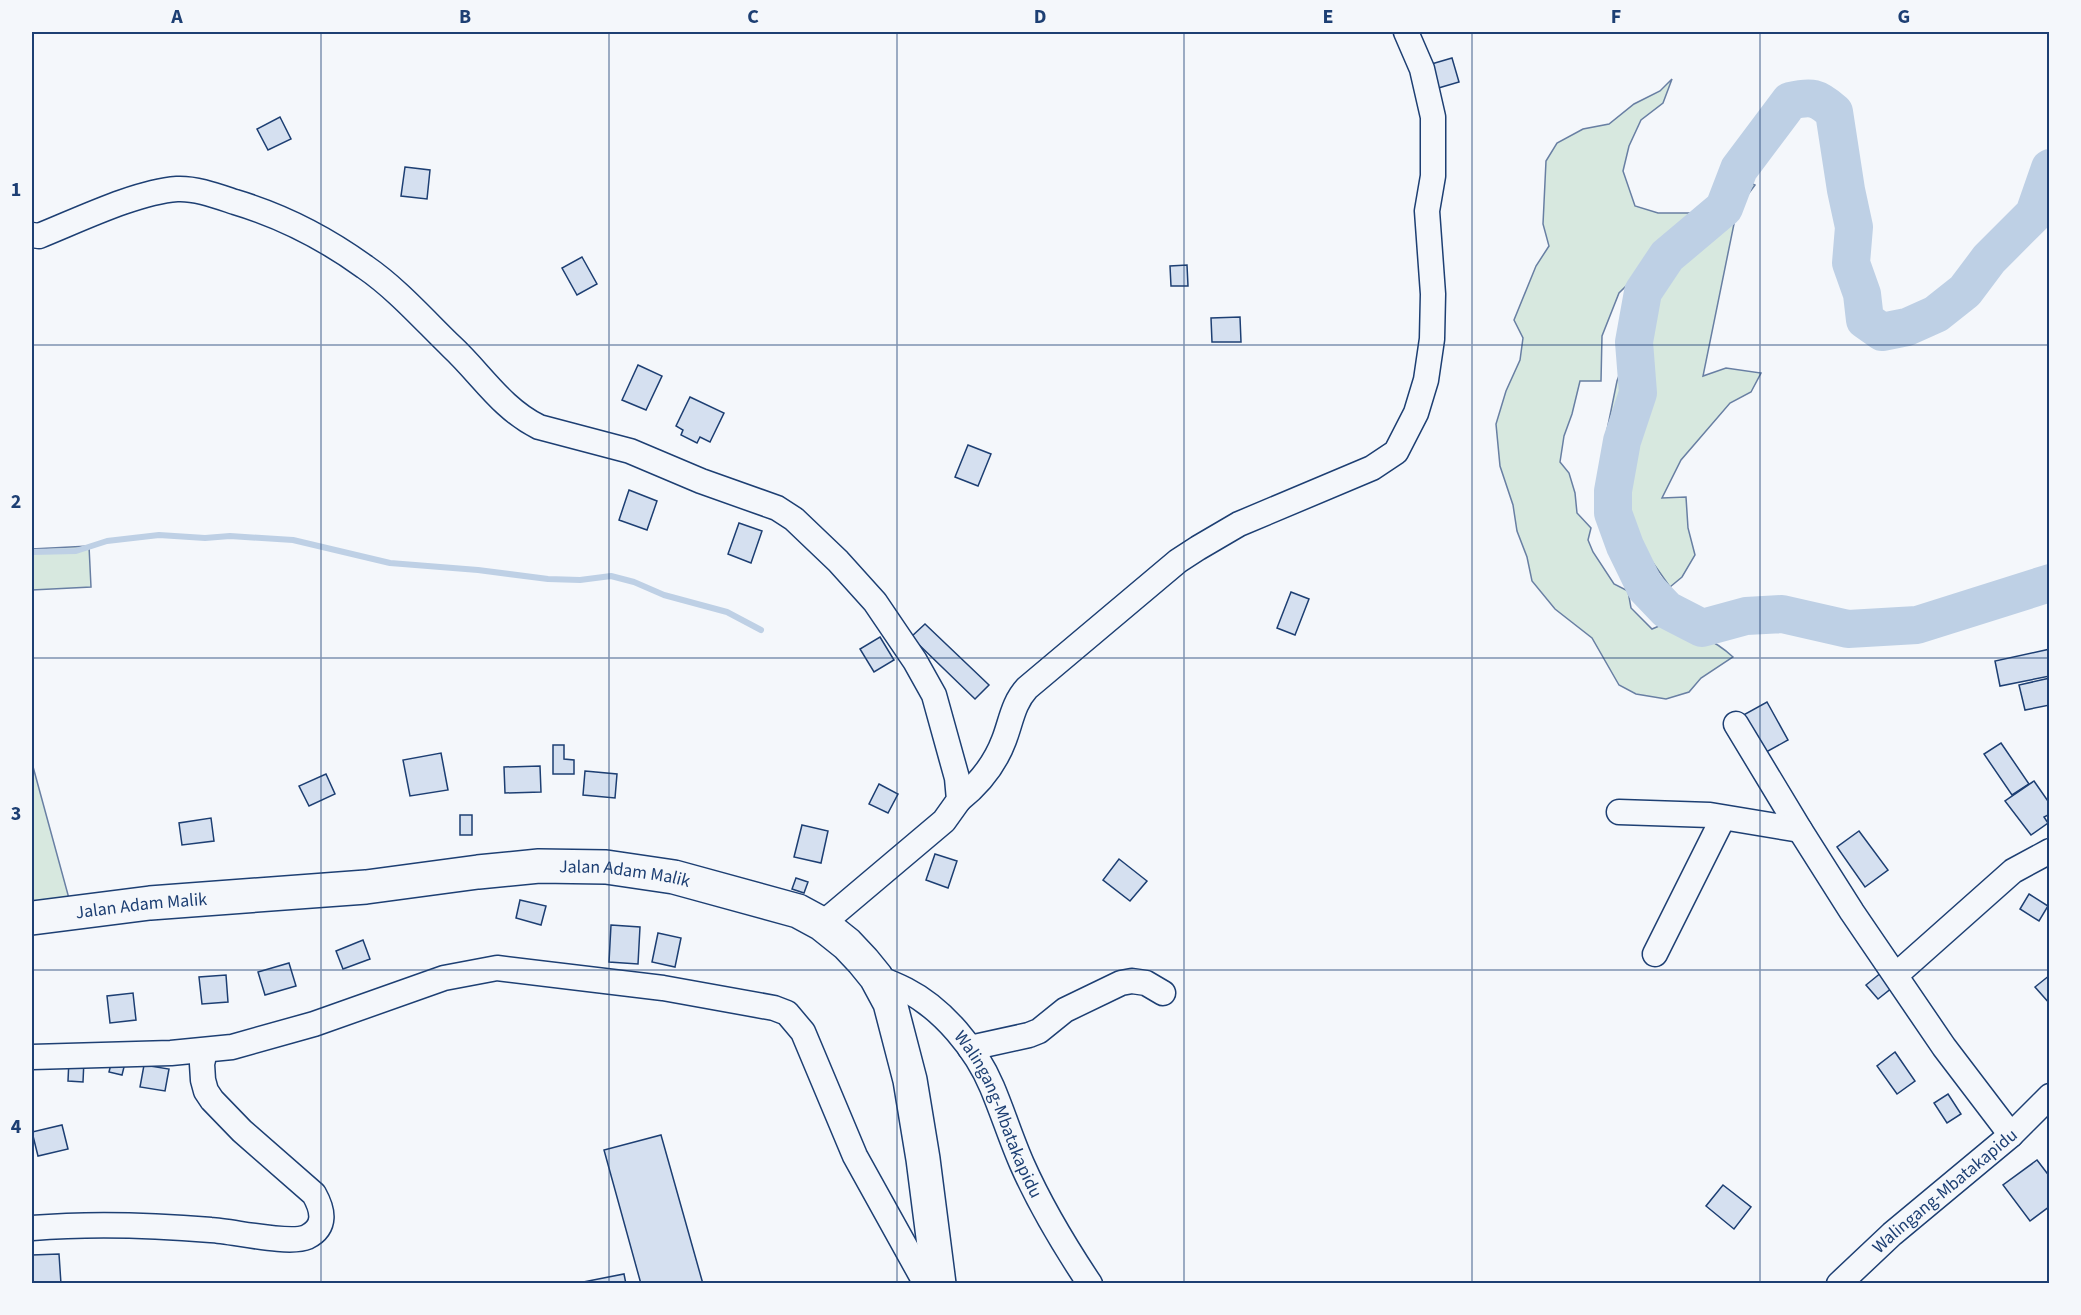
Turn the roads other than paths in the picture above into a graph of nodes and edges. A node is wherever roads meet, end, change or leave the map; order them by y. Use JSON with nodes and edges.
{"nodes":[{"id":1,"x":1407,"y":32,"type":"edge"},
{"id":2,"x":32,"y":235,"type":"edge"},
{"id":3,"x":1736,"y":724,"type":"dead end"},
{"id":4,"x":959,"y":800,"type":"junction"},
{"id":5,"x":1618,"y":812,"type":"dead end"},
{"id":6,"x":1724,"y":818,"type":"junction"},
{"id":7,"x":1800,"y":830,"type":"junction"},
{"id":8,"x":2049,"y":851,"type":"edge"},
{"id":9,"x":32,"y":918,"type":"edge"},
{"id":10,"x":822,"y":924,"type":"junction"},
{"id":11,"x":1655,"y":954,"type":"dead end"},
{"id":12,"x":1896,"y":975,"type":"junction"},
{"id":13,"x":876,"y":977,"type":"junction"},
{"id":14,"x":1163,"y":993,"type":"dead end"},
{"id":15,"x":970,"y":1048,"type":"junction"},
{"id":16,"x":205,"y":1051,"type":"junction"},
{"id":17,"x":32,"y":1057,"type":"edge"},
{"id":18,"x":2049,"y":1096,"type":"edge"},
{"id":19,"x":2011,"y":1135,"type":"junction"},
{"id":20,"x":32,"y":1228,"type":"edge"},
{"id":21,"x":926,"y":1284,"type":"edge"},
{"id":22,"x":939,"y":1284,"type":"edge"},
{"id":23,"x":1090,"y":1284,"type":"edge"},
{"id":24,"x":1839,"y":1284,"type":"edge"}],
"edges":[{"from":1,"to":4,"type":"street"},
{"from":2,"to":4,"type":"street"},
{"from":3,"to":7,"type":"street"},
{"from":4,"to":10,"type":"street"},
{"from":5,"to":6,"type":"street"},
{"from":6,"to":7,"type":"street"},
{"from":6,"to":11,"type":"street"},
{"from":7,"to":12,"type":"street"},
{"from":8,"to":12,"type":"street"},
{"from":9,"to":10,"type":"highway","name":"Jalan Adam Malik"},
{"from":10,"to":13,"type":"highway","name":"Jalan Adam Malik"},
{"from":12,"to":19,"type":"street"},
{"from":13,"to":15,"type":"street","name":"Walingang-Mbatakapidu"},
{"from":13,"to":22,"type":"highway","name":"Jalan Adam Malik"},
{"from":14,"to":15,"type":"street"},
{"from":15,"to":23,"type":"street","name":"Walingang-Mbatakapidu"},
{"from":16,"to":17,"type":"street"},
{"from":16,"to":20,"type":"street"},
{"from":16,"to":21,"type":"street"},
{"from":18,"to":19,"type":"street","name":"Walingang-Mbatakapidu"},
{"from":19,"to":24,"type":"street","name":"Walingang-Mbatakapidu"}]}
